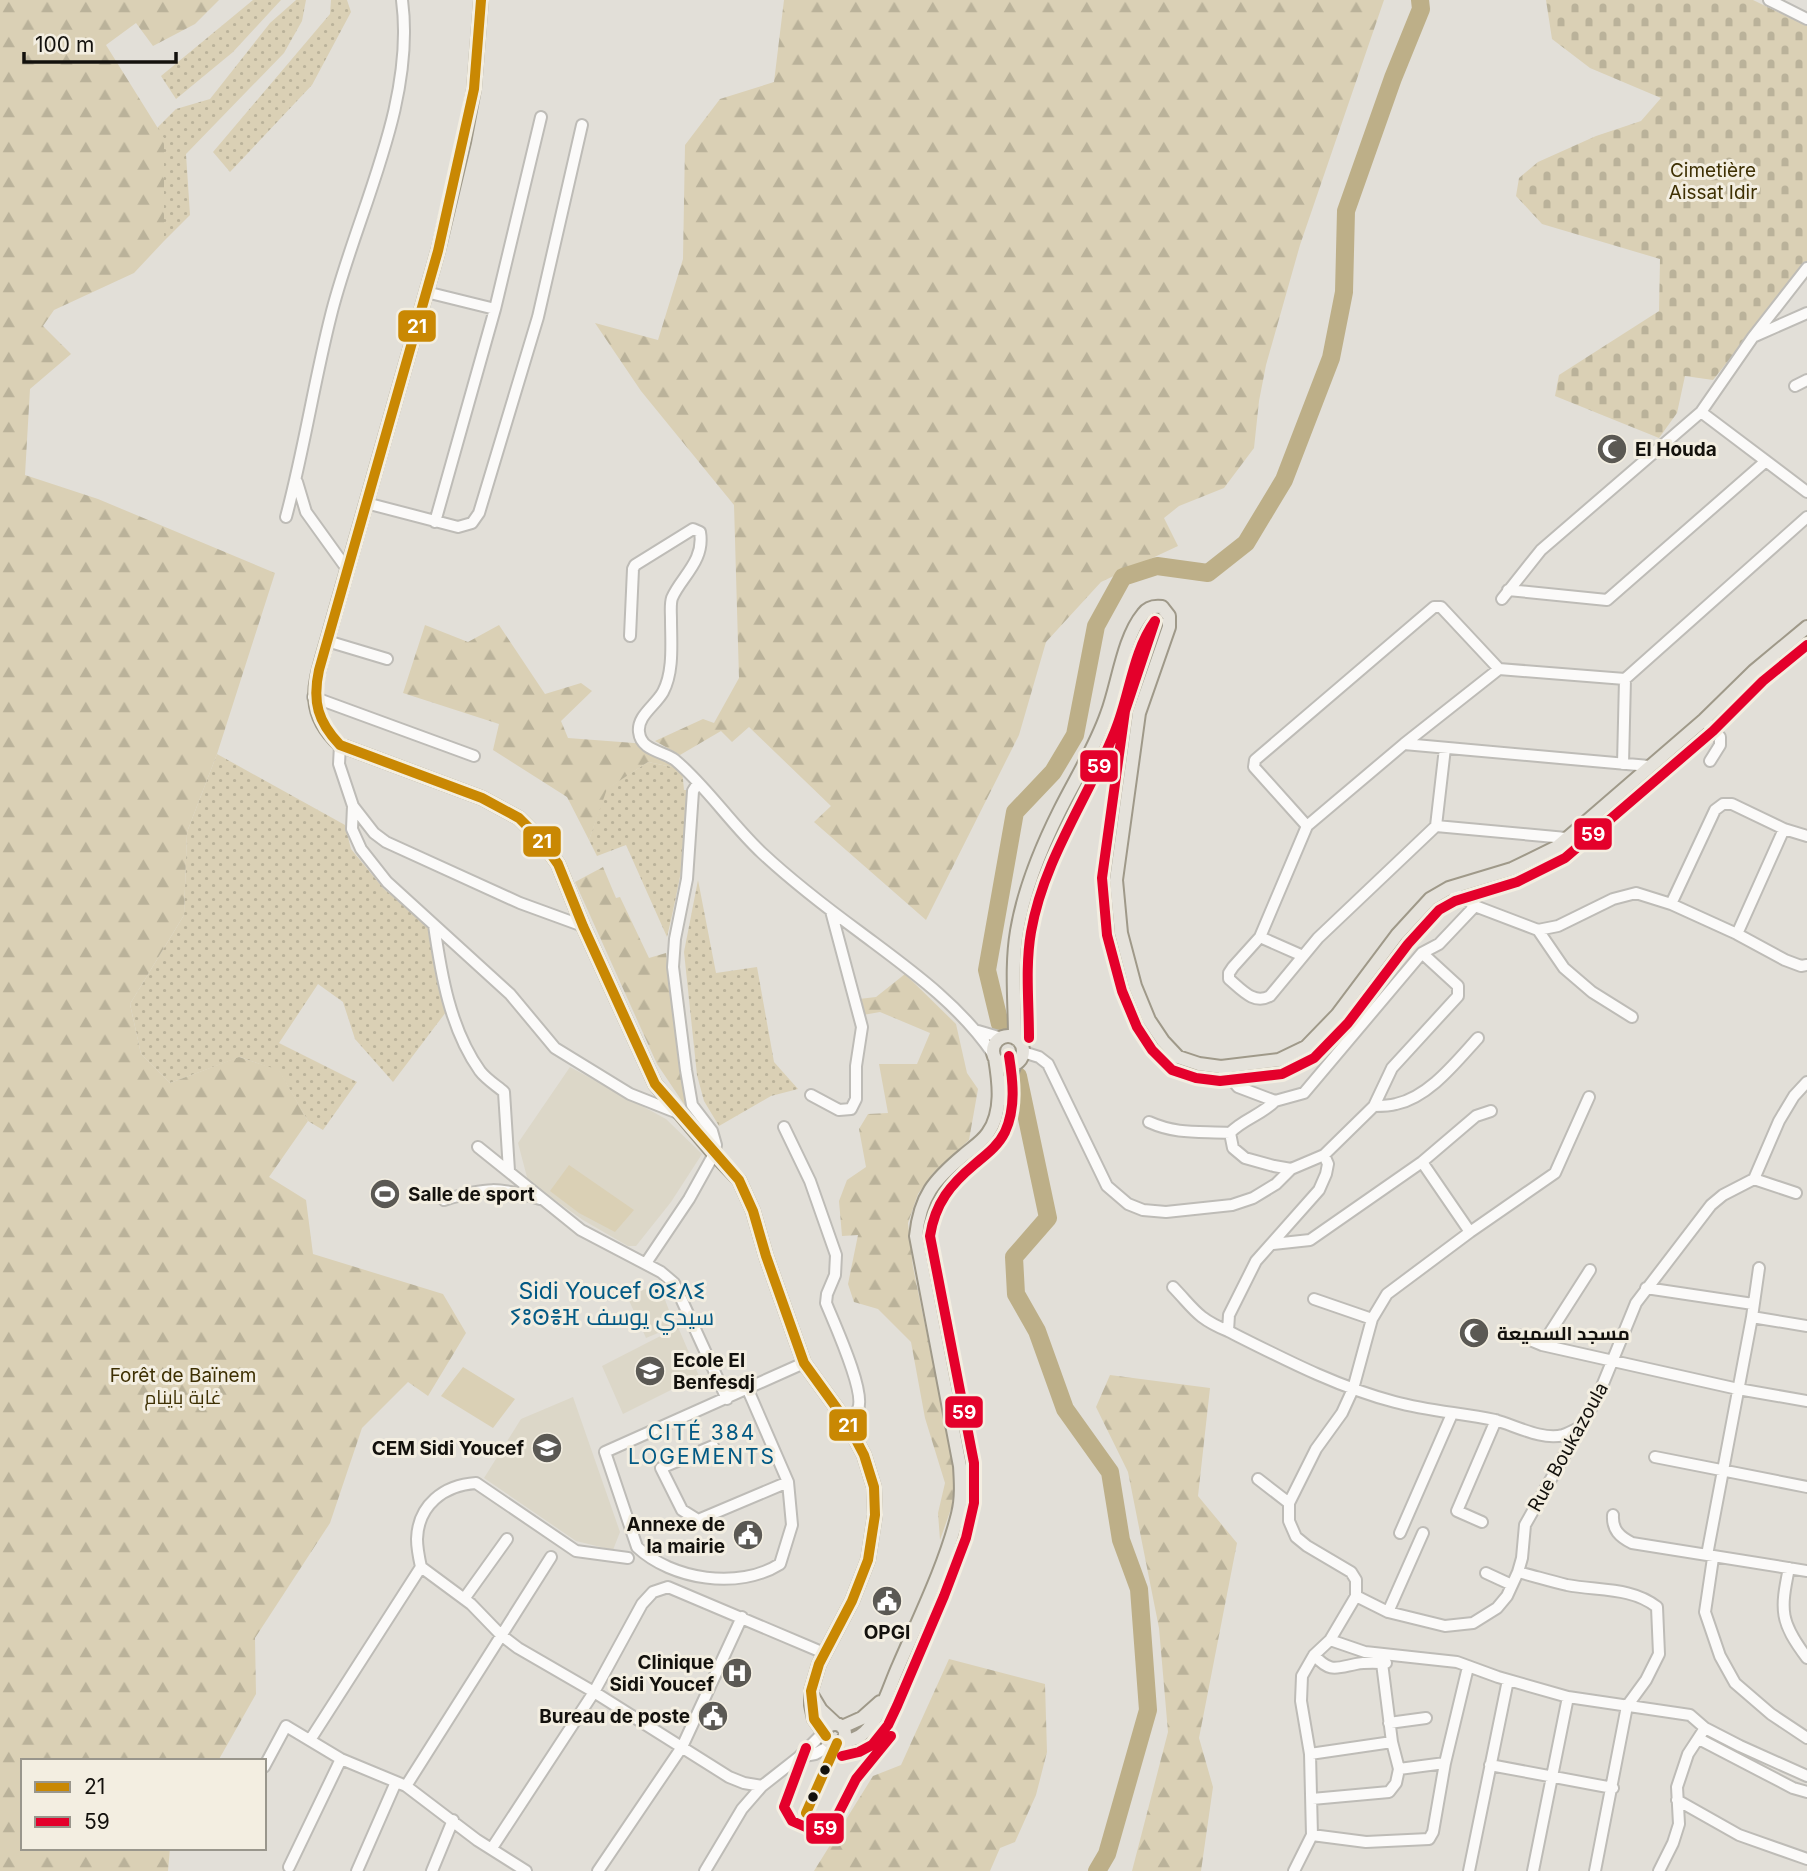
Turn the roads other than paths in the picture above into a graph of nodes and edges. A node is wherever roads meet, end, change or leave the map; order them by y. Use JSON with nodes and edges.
{"nodes":[{"id":1,"x":402,"y":0,"type":"edge"},
{"id":2,"x":481,"y":0,"type":"edge"},
{"id":3,"x":1769,"y":0,"type":"edge"},
{"id":4,"x":1807,"y":19,"type":"edge"},
{"id":5,"x":541,"y":117,"type":"dead end"},
{"id":6,"x":582,"y":125,"type":"dead end"},
{"id":7,"x":1807,"y":268,"type":"edge"},
{"id":8,"x":426,"y":292,"type":"junction"},
{"id":9,"x":495,"y":309,"type":"junction"},
{"id":10,"x":1807,"y":313,"type":"edge"},
{"id":11,"x":1752,"y":337,"type":"junction"},
{"id":12,"x":1807,"y":380,"type":"edge"},
{"id":13,"x":1795,"y":386,"type":"dead end"},
{"id":14,"x":1701,"y":412,"type":"junction"},
{"id":15,"x":1766,"y":461,"type":"junction"},
{"id":16,"x":296,"y":481,"type":"junction"},
{"id":17,"x":1807,"y":492,"type":"edge"},
{"id":18,"x":366,"y":503,"type":"junction"},
{"id":19,"x":286,"y":517,"type":"dead end"},
{"id":20,"x":1807,"y":517,"type":"edge"},
{"id":21,"x":435,"y":522,"type":"junction"},
{"id":22,"x":347,"y":569,"type":"junction"},
{"id":23,"x":1807,"y":627,"type":"edge"},
{"id":24,"x":630,"y":636,"type":"dead end"},
{"id":25,"x":327,"y":641,"type":"junction"},
{"id":26,"x":387,"y":659,"type":"dead end"},
{"id":27,"x":1499,"y":669,"type":"junction"},
{"id":28,"x":1625,"y":679,"type":"junction"},
{"id":29,"x":313,"y":697,"type":"junction"},
{"id":30,"x":1704,"y":720,"type":"junction"},
{"id":31,"x":1404,"y":744,"type":"junction"},
{"id":32,"x":340,"y":745,"type":"junction"},
{"id":33,"x":1445,"y":748,"type":"junction"},
{"id":34,"x":474,"y":756,"type":"dead end"},
{"id":35,"x":1710,"y":761,"type":"dead end"},
{"id":36,"x":1623,"y":764,"type":"junction"},
{"id":37,"x":1649,"y":766,"type":"junction"},
{"id":38,"x":698,"y":783,"type":"junction"},
{"id":39,"x":353,"y":806,"type":"junction"},
{"id":40,"x":1307,"y":826,"type":"junction"},
{"id":41,"x":1436,"y":826,"type":"junction"},
{"id":42,"x":1784,"y":829,"type":"junction"},
{"id":43,"x":1807,"y":836,"type":"edge"},
{"id":44,"x":1566,"y":838,"type":"junction"},
{"id":45,"x":1449,"y":888,"type":"junction"},
{"id":46,"x":1671,"y":904,"type":"junction"},
{"id":47,"x":1475,"y":906,"type":"junction"},
{"id":48,"x":831,"y":911,"type":"junction"},
{"id":49,"x":434,"y":925,"type":"junction"},
{"id":50,"x":583,"y":926,"type":"junction"},
{"id":51,"x":1538,"y":930,"type":"junction"},
{"id":52,"x":1737,"y":934,"type":"junction"},
{"id":53,"x":1260,"y":937,"type":"junction"},
{"id":54,"x":1422,"y":953,"type":"junction"},
{"id":55,"x":1303,"y":956,"type":"junction"},
{"id":56,"x":1807,"y":965,"type":"edge"},
{"id":57,"x":1632,"y":1017,"type":"dead end"},
{"id":58,"x":978,"y":1031,"type":"junction"},
{"id":59,"x":1009,"y":1038,"type":"junction"},
{"id":60,"x":1478,"y":1038,"type":"dead end"},
{"id":61,"x":1023,"y":1052,"type":"junction"},
{"id":62,"x":994,"y":1056,"type":"junction"},
{"id":63,"x":1015,"y":1064,"type":"junction"},
{"id":64,"x":1221,"y":1067,"type":"junction"},
{"id":65,"x":1807,"y":1082,"type":"edge"},
{"id":66,"x":811,"y":1095,"type":"dead end"},
{"id":67,"x":1589,"y":1097,"type":"dead end"},
{"id":68,"x":1275,"y":1101,"type":"junction"},
{"id":69,"x":998,"y":1106,"type":"junction"},
{"id":70,"x":1374,"y":1106,"type":"junction"},
{"id":71,"x":1491,"y":1111,"type":"dead end"},
{"id":72,"x":678,"y":1113,"type":"junction"},
{"id":73,"x":1149,"y":1122,"type":"dead end"},
{"id":74,"x":784,"y":1127,"type":"dead end"},
{"id":75,"x":1230,"y":1133,"type":"junction"},
{"id":76,"x":478,"y":1147,"type":"dead end"},
{"id":77,"x":714,"y":1154,"type":"junction"},
{"id":78,"x":1324,"y":1155,"type":"junction"},
{"id":79,"x":1422,"y":1162,"type":"junction"},
{"id":80,"x":1291,"y":1169,"type":"junction"},
{"id":81,"x":509,"y":1171,"type":"junction"},
{"id":82,"x":1754,"y":1179,"type":"junction"},
{"id":83,"x":1796,"y":1193,"type":"dead end"},
{"id":84,"x":444,"y":1200,"type":"dead end"},
{"id":85,"x":545,"y":1200,"type":"junction"},
{"id":86,"x":1470,"y":1232,"type":"junction"},
{"id":87,"x":1273,"y":1244,"type":"junction"},
{"id":88,"x":646,"y":1264,"type":"junction"},
{"id":89,"x":1759,"y":1268,"type":"dead end"},
{"id":90,"x":1590,"y":1270,"type":"dead end"},
{"id":91,"x":1173,"y":1287,"type":"dead end"},
{"id":92,"x":1646,"y":1288,"type":"junction"},
{"id":93,"x":1314,"y":1299,"type":"dead end"},
{"id":94,"x":1753,"y":1304,"type":"junction"},
{"id":95,"x":1752,"y":1317,"type":"junction"},
{"id":96,"x":1372,"y":1319,"type":"junction"},
{"id":97,"x":1807,"y":1326,"type":"edge"},
{"id":98,"x":1228,"y":1331,"type":"junction"},
{"id":99,"x":1518,"y":1335,"type":"dead end"},
{"id":100,"x":1542,"y":1346,"type":"junction"},
{"id":101,"x":1611,"y":1361,"type":"junction"},
{"id":102,"x":804,"y":1363,"type":"junction"},
{"id":103,"x":1353,"y":1389,"type":"junction"},
{"id":104,"x":1738,"y":1389,"type":"junction"},
{"id":105,"x":748,"y":1390,"type":"junction"},
{"id":106,"x":727,"y":1399,"type":"junction"},
{"id":107,"x":1807,"y":1401,"type":"edge"},
{"id":108,"x":1452,"y":1414,"type":"junction"},
{"id":109,"x":1496,"y":1420,"type":"junction"},
{"id":110,"x":846,"y":1421,"type":"junction"},
{"id":111,"x":1582,"y":1426,"type":"junction"},
{"id":112,"x":713,"y":1446,"type":"dead end"},
{"id":113,"x":1655,"y":1457,"type":"dead end"},
{"id":114,"x":1723,"y":1471,"type":"junction"},
{"id":115,"x":1258,"y":1479,"type":"dead end"},
{"id":116,"x":788,"y":1482,"type":"junction"},
{"id":117,"x":1807,"y":1487,"type":"edge"},
{"id":118,"x":1289,"y":1503,"type":"junction"},
{"id":119,"x":1613,"y":1515,"type":"dead end"},
{"id":120,"x":1482,"y":1522,"type":"dead end"},
{"id":121,"x":1400,"y":1533,"type":"dead end"},
{"id":122,"x":1423,"y":1533,"type":"dead end"},
{"id":123,"x":507,"y":1539,"type":"dead end"},
{"id":124,"x":551,"y":1557,"type":"dead end"},
{"id":125,"x":1710,"y":1557,"type":"junction"},
{"id":126,"x":628,"y":1558,"type":"dead end"},
{"id":127,"x":421,"y":1567,"type":"junction"},
{"id":128,"x":1789,"y":1568,"type":"junction"},
{"id":129,"x":1807,"y":1571,"type":"edge"},
{"id":130,"x":1518,"y":1572,"type":"junction"},
{"id":131,"x":1486,"y":1573,"type":"dead end"},
{"id":132,"x":1512,"y":1584,"type":"junction"},
{"id":133,"x":1356,"y":1597,"type":"junction"},
{"id":134,"x":464,"y":1599,"type":"junction"},
{"id":135,"x":1388,"y":1612,"type":"junction"},
{"id":136,"x":742,"y":1617,"type":"junction"},
{"id":137,"x":501,"y":1635,"type":"junction"},
{"id":138,"x":1330,"y":1640,"type":"junction"},
{"id":139,"x":824,"y":1653,"type":"junction"},
{"id":140,"x":1314,"y":1655,"type":"junction"},
{"id":141,"x":1807,"y":1658,"type":"edge"},
{"id":142,"x":1468,"y":1667,"type":"junction"},
{"id":143,"x":1508,"y":1680,"type":"junction"},
{"id":144,"x":594,"y":1692,"type":"junction"},
{"id":145,"x":1568,"y":1697,"type":"junction"},
{"id":146,"x":1627,"y":1706,"type":"junction"},
{"id":147,"x":1426,"y":1718,"type":"dead end"},
{"id":148,"x":1389,"y":1723,"type":"junction"},
{"id":149,"x":1705,"y":1728,"type":"junction"},
{"id":150,"x":833,"y":1734,"type":"junction"},
{"id":151,"x":1807,"y":1738,"type":"edge"},
{"id":152,"x":1699,"y":1739,"type":"junction"},
{"id":153,"x":310,"y":1740,"type":"junction"},
{"id":154,"x":1392,"y":1742,"type":"junction"},
{"id":155,"x":682,"y":1747,"type":"junction"},
{"id":156,"x":1310,"y":1754,"type":"junction"},
{"id":157,"x":341,"y":1759,"type":"junction"},
{"id":158,"x":266,"y":1762,"type":"edge"},
{"id":159,"x":1445,"y":1763,"type":"junction"},
{"id":160,"x":1490,"y":1765,"type":"junction"},
{"id":161,"x":1399,"y":1769,"type":"junction"},
{"id":162,"x":1807,"y":1776,"type":"edge"},
{"id":163,"x":1552,"y":1778,"type":"junction"},
{"id":164,"x":401,"y":1784,"type":"junction"},
{"id":165,"x":762,"y":1786,"type":"junction"},
{"id":166,"x":1613,"y":1788,"type":"junction"},
{"id":167,"x":1807,"y":1792,"type":"edge"},
{"id":168,"x":1312,"y":1799,"type":"junction"},
{"id":169,"x":1677,"y":1800,"type":"junction"},
{"id":170,"x":453,"y":1820,"type":"junction"},
{"id":171,"x":1312,"y":1835,"type":"junction"},
{"id":172,"x":492,"y":1848,"type":"junction"},
{"id":173,"x":1807,"y":1859,"type":"edge"},
{"id":174,"x":508,"y":1866,"type":"edge"},
{"id":175,"x":289,"y":1867,"type":"dead end"},
{"id":176,"x":357,"y":1871,"type":"edge"},
{"id":177,"x":432,"y":1871,"type":"edge"},
{"id":178,"x":526,"y":1871,"type":"edge"},
{"id":179,"x":598,"y":1871,"type":"edge"},
{"id":180,"x":705,"y":1871,"type":"edge"},
{"id":181,"x":1294,"y":1871,"type":"edge"},
{"id":182,"x":1469,"y":1871,"type":"edge"},
{"id":183,"x":1533,"y":1871,"type":"edge"},
{"id":184,"x":1595,"y":1871,"type":"edge"},
{"id":185,"x":1659,"y":1871,"type":"edge"}],
"edges":[{"from":1,"to":16,"type":"street"},
{"from":2,"to":8,"type":"main road"},
{"from":3,"to":4,"type":"street"},
{"from":5,"to":9,"type":"street"},
{"from":6,"to":21,"type":"street"},
{"from":7,"to":11,"type":"street"},
{"from":8,"to":9,"type":"street"},
{"from":8,"to":18,"type":"main road"},
{"from":9,"to":21,"type":"street"},
{"from":10,"to":11,"type":"street"},
{"from":11,"to":14,"type":"street"},
{"from":12,"to":13,"type":"street"},
{"from":14,"to":15,"type":"street"},
{"from":14,"to":15,"type":"street"},
{"from":15,"to":17,"type":"street"},
{"from":16,"to":19,"type":"street"},
{"from":16,"to":22,"type":"street"},
{"from":18,"to":21,"type":"street"},
{"from":18,"to":22,"type":"main road"},
{"from":20,"to":28,"type":"street"},
{"from":22,"to":25,"type":"main road"},
{"from":23,"to":30,"type":"main road"},
{"from":24,"to":38,"type":"street"},
{"from":25,"to":26,"type":"street"},
{"from":25,"to":29,"type":"main road"},
{"from":27,"to":28,"type":"street"},
{"from":27,"to":31,"type":"street"},
{"from":27,"to":40,"type":"street"},
{"from":28,"to":36,"type":"street"},
{"from":29,"to":32,"type":"main road"},
{"from":29,"to":34,"type":"street"},
{"from":30,"to":35,"type":"street"},
{"from":30,"to":37,"type":"main road"},
{"from":31,"to":33,"type":"street"},
{"from":31,"to":40,"type":"street"},
{"from":32,"to":39,"type":"street"},
{"from":32,"to":50,"type":"main road"},
{"from":33,"to":36,"type":"street"},
{"from":33,"to":41,"type":"street"},
{"from":36,"to":37,"type":"street"},
{"from":37,"to":44,"type":"main road"},
{"from":38,"to":48,"type":"street"},
{"from":38,"to":77,"type":"street"},
{"from":39,"to":49,"type":"street"},
{"from":39,"to":50,"type":"street"},
{"from":40,"to":53,"type":"street"},
{"from":41,"to":44,"type":"street"},
{"from":41,"to":55,"type":"street"},
{"from":42,"to":43,"type":"street"},
{"from":42,"to":46,"type":"street"},
{"from":42,"to":52,"type":"street"},
{"from":44,"to":45,"type":"main road"},
{"from":45,"to":47,"type":"street"},
{"from":45,"to":64,"type":"main road"},
{"from":46,"to":51,"type":"street"},
{"from":46,"to":52,"type":"street"},
{"from":47,"to":51,"type":"street"},
{"from":47,"to":54,"type":"street"},
{"from":48,"to":58,"type":"street"},
{"from":48,"to":66,"type":"street"},
{"from":49,"to":72,"type":"street"},
{"from":49,"to":81,"type":"street"},
{"from":50,"to":72,"type":"main road"},
{"from":51,"to":57,"type":"street"},
{"from":52,"to":56,"type":"street"},
{"from":53,"to":55,"type":"street"},
{"from":53,"to":55,"type":"street"},
{"from":54,"to":68,"type":"street"},
{"from":54,"to":70,"type":"street"},
{"from":58,"to":59,"type":"street"},
{"from":58,"to":62,"type":"street"},
{"from":59,"to":61,"type":"main road"},
{"from":59,"to":62,"type":"main road"},
{"from":59,"to":64,"type":"main road"},
{"from":60,"to":70,"type":"street"},
{"from":61,"to":63,"type":"main road"},
{"from":61,"to":80,"type":"street"},
{"from":62,"to":63,"type":"main road"},
{"from":62,"to":69,"type":"main road"},
{"from":63,"to":69,"type":"main road"},
{"from":64,"to":68,"type":"street"},
{"from":65,"to":82,"type":"street"},
{"from":67,"to":86,"type":"street"},
{"from":68,"to":75,"type":"street"},
{"from":69,"to":150,"type":"main road"},
{"from":70,"to":78,"type":"street"},
{"from":71,"to":79,"type":"street"},
{"from":72,"to":77,"type":"main road"},
{"from":73,"to":75,"type":"street"},
{"from":74,"to":110,"type":"street"},
{"from":75,"to":80,"type":"street"},
{"from":76,"to":81,"type":"street"},
{"from":77,"to":88,"type":"street"},
{"from":77,"to":102,"type":"main road"},
{"from":78,"to":80,"type":"street"},
{"from":78,"to":87,"type":"street"},
{"from":79,"to":86,"type":"street"},
{"from":79,"to":87,"type":"street"},
{"from":81,"to":85,"type":"street"},
{"from":82,"to":83,"type":"street"},
{"from":82,"to":92,"type":"street","name":"Rue Boukazoula"},
{"from":84,"to":85,"type":"street"},
{"from":85,"to":88,"type":"street"},
{"from":86,"to":96,"type":"street"},
{"from":87,"to":98,"type":"street"},
{"from":88,"to":106,"type":"street"},
{"from":89,"to":94,"type":"street"},
{"from":90,"to":100,"type":"street"},
{"from":91,"to":98,"type":"street"},
{"from":92,"to":94,"type":"street"},
{"from":92,"to":101,"type":"street","name":"Rue Boukazoula"},
{"from":93,"to":96,"type":"street"},
{"from":94,"to":95,"type":"street"},
{"from":95,"to":97,"type":"street"},
{"from":95,"to":104,"type":"street"},
{"from":96,"to":103,"type":"street"},
{"from":98,"to":103,"type":"street"},
{"from":99,"to":100,"type":"street"},
{"from":100,"to":101,"type":"street"},
{"from":101,"to":104,"type":"street"},
{"from":101,"to":111,"type":"street","name":"Rue Boukazoula"},
{"from":102,"to":105,"type":"street"},
{"from":102,"to":110,"type":"main road"},
{"from":103,"to":108,"type":"street"},
{"from":103,"to":118,"type":"street"},
{"from":104,"to":107,"type":"street"},
{"from":104,"to":114,"type":"street"},
{"from":105,"to":106,"type":"street"},
{"from":105,"to":116,"type":"street"},
{"from":106,"to":116,"type":"street"},
{"from":108,"to":109,"type":"street"},
{"from":108,"to":121,"type":"street"},
{"from":109,"to":111,"type":"street"},
{"from":109,"to":120,"type":"street"},
{"from":110,"to":139,"type":"main road"},
{"from":111,"to":130,"type":"street","name":"Rue Boukazoula"},
{"from":112,"to":116,"type":"street"},
{"from":113,"to":114,"type":"street"},
{"from":114,"to":117,"type":"street"},
{"from":114,"to":125,"type":"street"},
{"from":115,"to":118,"type":"street"},
{"from":118,"to":133,"type":"street"},
{"from":119,"to":125,"type":"street"},
{"from":122,"to":135,"type":"street"},
{"from":123,"to":134,"type":"street"},
{"from":124,"to":137,"type":"street"},
{"from":125,"to":128,"type":"street"},
{"from":125,"to":151,"type":"street"},
{"from":126,"to":127,"type":"street"},
{"from":127,"to":134,"type":"street"},
{"from":127,"to":153,"type":"street"},
{"from":128,"to":129,"type":"street"},
{"from":128,"to":141,"type":"street"},
{"from":130,"to":132,"type":"street","name":"Rue Boukazoula"},
{"from":130,"to":146,"type":"street"},
{"from":131,"to":132,"type":"street"},
{"from":132,"to":135,"type":"street","name":"Rue Boukazoula"},
{"from":133,"to":135,"type":"street","name":"Rue Boukazoula"},
{"from":133,"to":138,"type":"street"},
{"from":134,"to":137,"type":"street"},
{"from":136,"to":139,"type":"street"},
{"from":136,"to":144,"type":"street"},
{"from":136,"to":155,"type":"street"},
{"from":137,"to":144,"type":"street"},
{"from":137,"to":164,"type":"street"},
{"from":138,"to":140,"type":"street"},
{"from":138,"to":142,"type":"street"},
{"from":139,"to":150,"type":"main road"},
{"from":140,"to":148,"type":"street"},
{"from":140,"to":156,"type":"street"},
{"from":142,"to":143,"type":"street"},
{"from":142,"to":159,"type":"street"},
{"from":143,"to":145,"type":"street"},
{"from":143,"to":160,"type":"street"},
{"from":144,"to":155,"type":"street"},
{"from":144,"to":172,"type":"street"},
{"from":145,"to":146,"type":"street"},
{"from":145,"to":163,"type":"street"},
{"from":146,"to":149,"type":"street"},
{"from":146,"to":166,"type":"street"},
{"from":147,"to":148,"type":"street"},
{"from":148,"to":154,"type":"street"},
{"from":149,"to":152,"type":"street"},
{"from":149,"to":162,"type":"street"},
{"from":150,"to":165,"type":"street"},
{"from":152,"to":167,"type":"street"},
{"from":152,"to":169,"type":"street"},
{"from":153,"to":157,"type":"street"},
{"from":153,"to":158,"type":"street"},
{"from":154,"to":156,"type":"street"},
{"from":154,"to":161,"type":"street"},
{"from":155,"to":165,"type":"street"},
{"from":155,"to":179,"type":"street"},
{"from":156,"to":168,"type":"street"},
{"from":157,"to":164,"type":"street"},
{"from":157,"to":175,"type":"street"},
{"from":159,"to":161,"type":"street"},
{"from":159,"to":171,"type":"street"},
{"from":160,"to":163,"type":"street"},
{"from":160,"to":182,"type":"street"},
{"from":161,"to":168,"type":"street"},
{"from":163,"to":166,"type":"street"},
{"from":163,"to":183,"type":"street"},
{"from":164,"to":170,"type":"street"},
{"from":164,"to":176,"type":"street"},
{"from":165,"to":180,"type":"street"},
{"from":166,"to":184,"type":"street"},
{"from":168,"to":171,"type":"street"},
{"from":169,"to":173,"type":"street"},
{"from":169,"to":185,"type":"street"},
{"from":170,"to":172,"type":"street"},
{"from":170,"to":177,"type":"street"},
{"from":171,"to":181,"type":"street"},
{"from":172,"to":174,"type":"street"},
{"from":174,"to":178,"type":"street"}]}
